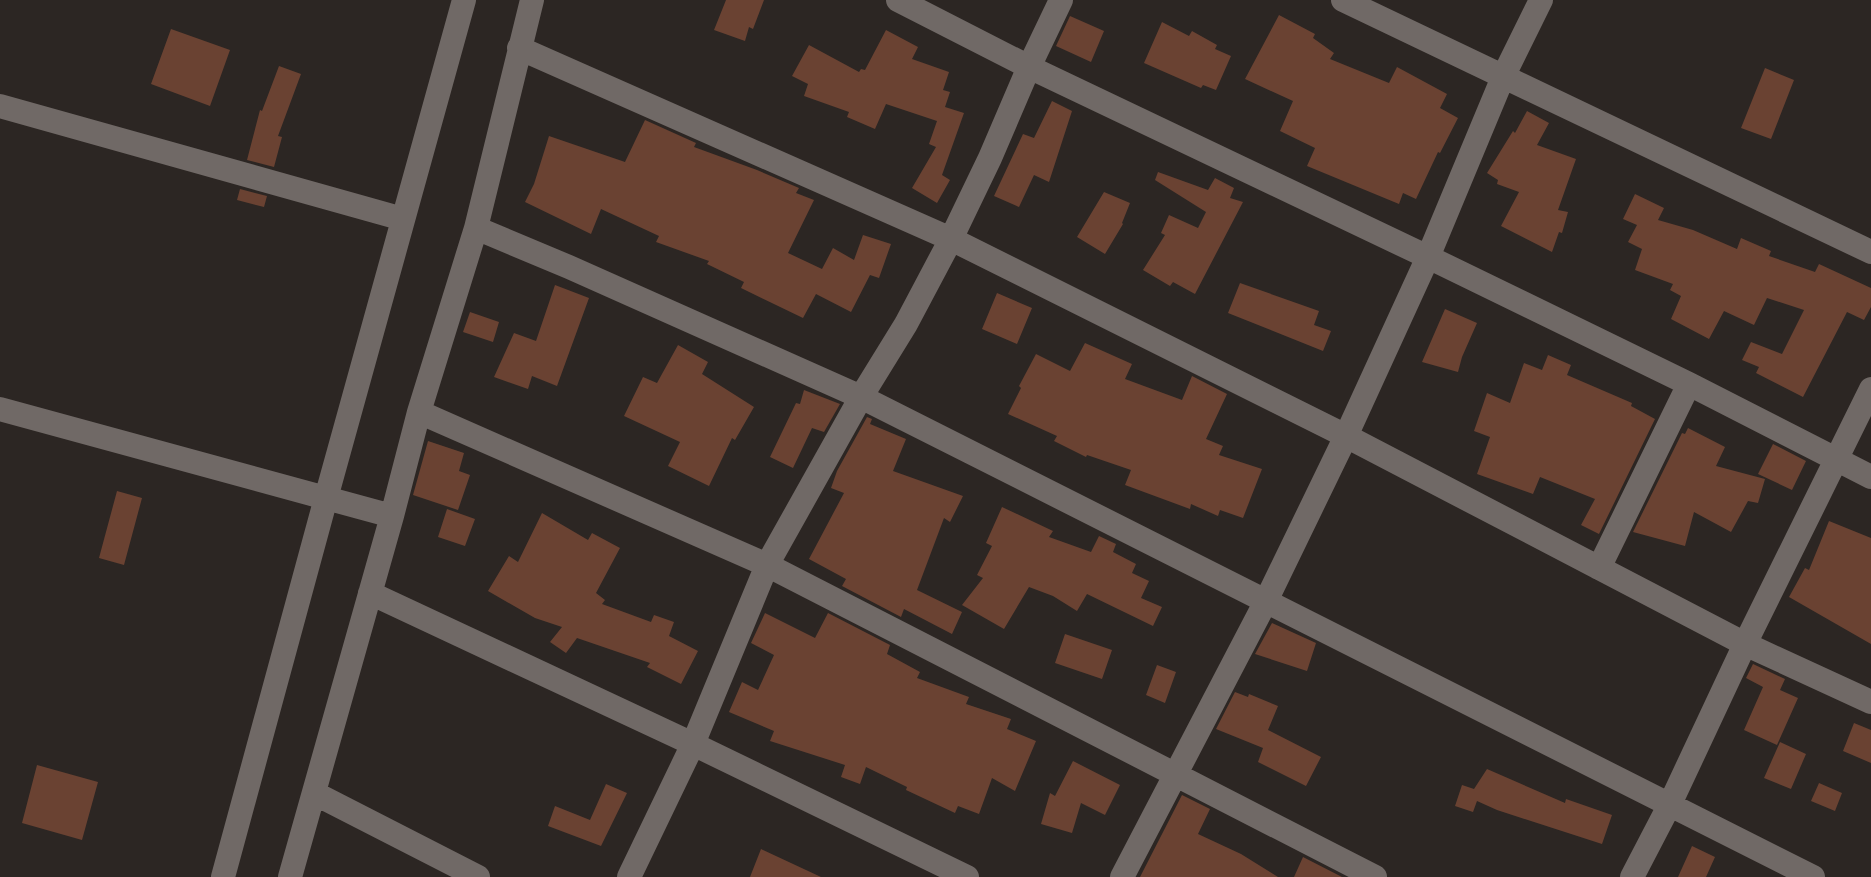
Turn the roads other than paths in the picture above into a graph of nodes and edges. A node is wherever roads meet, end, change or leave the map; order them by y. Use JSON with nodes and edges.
{"nodes":[{"id":1,"x":464,"y":0,"type":"edge"},
{"id":2,"x":532,"y":0,"type":"edge"},
{"id":3,"x":898,"y":0,"type":"edge"},
{"id":4,"x":1061,"y":0,"type":"edge"},
{"id":5,"x":1343,"y":0,"type":"edge"},
{"id":6,"x":1541,"y":0,"type":"edge"},
{"id":7,"x":519,"y":48,"type":"junction"},
{"id":8,"x":1029,"y":67,"type":"junction"},
{"id":9,"x":1503,"y":77,"type":"junction"},
{"id":10,"x":0,"y":106,"type":"edge"},
{"id":11,"x":403,"y":219,"type":"junction"},
{"id":12,"x":476,"y":228,"type":"junction"},
{"id":13,"x":951,"y":239,"type":"junction"},
{"id":14,"x":1871,"y":252,"type":"edge"},
{"id":15,"x":1428,"y":257,"type":"junction"},
{"id":16,"x":1689,"y":384,"type":"junction"},
{"id":17,"x":1871,"y":389,"type":"edge"},
{"id":18,"x":861,"y":397,"type":"junction"},
{"id":19,"x":0,"y":409,"type":"edge"},
{"id":20,"x":419,"y":412,"type":"junction"},
{"id":21,"x":1346,"y":436,"type":"junction"},
{"id":22,"x":1836,"y":460,"type":"junction"},
{"id":23,"x":1871,"y":477,"type":"edge"},
{"id":24,"x":326,"y":498,"type":"junction"},
{"id":25,"x":392,"y":516,"type":"junction"},
{"id":26,"x":767,"y":565,"type":"junction"},
{"id":27,"x":1599,"y":568,"type":"junction"},
{"id":28,"x":370,"y":593,"type":"junction"},
{"id":29,"x":1266,"y":601,"type":"junction"},
{"id":30,"x":1745,"y":644,"type":"junction"},
{"id":31,"x":1871,"y":702,"type":"edge"},
{"id":32,"x":693,"y":744,"type":"junction"},
{"id":33,"x":1176,"y":773,"type":"junction"},
{"id":34,"x":314,"y":793,"type":"junction"},
{"id":35,"x":1670,"y":804,"type":"junction"},
{"id":36,"x":223,"y":877,"type":"edge"},
{"id":37,"x":290,"y":877,"type":"edge"},
{"id":38,"x":478,"y":877,"type":"edge"},
{"id":39,"x":629,"y":877,"type":"edge"},
{"id":40,"x":967,"y":877,"type":"edge"},
{"id":41,"x":1122,"y":877,"type":"edge"},
{"id":42,"x":1375,"y":877,"type":"edge"},
{"id":43,"x":1632,"y":877,"type":"edge"},
{"id":44,"x":1813,"y":877,"type":"edge"}],
"edges":[{"from":1,"to":11,"type":"street"},
{"from":2,"to":7,"type":"street"},
{"from":3,"to":8,"type":"street"},
{"from":4,"to":8,"type":"street"},
{"from":5,"to":9,"type":"street"},
{"from":6,"to":9,"type":"street"},
{"from":7,"to":12,"type":"street"},
{"from":7,"to":13,"type":"street"},
{"from":8,"to":13,"type":"street"},
{"from":8,"to":15,"type":"street"},
{"from":9,"to":14,"type":"street"},
{"from":9,"to":15,"type":"street"},
{"from":10,"to":11,"type":"street"},
{"from":11,"to":24,"type":"street"},
{"from":12,"to":18,"type":"street"},
{"from":12,"to":20,"type":"street"},
{"from":13,"to":18,"type":"street"},
{"from":13,"to":21,"type":"street"},
{"from":15,"to":16,"type":"street"},
{"from":15,"to":21,"type":"street"},
{"from":16,"to":22,"type":"street"},
{"from":16,"to":27,"type":"street"},
{"from":17,"to":22,"type":"street"},
{"from":18,"to":26,"type":"street"},
{"from":18,"to":29,"type":"street"},
{"from":19,"to":24,"type":"street"},
{"from":20,"to":25,"type":"street"},
{"from":20,"to":26,"type":"street"},
{"from":21,"to":27,"type":"street"},
{"from":21,"to":29,"type":"street"},
{"from":22,"to":23,"type":"street"},
{"from":22,"to":30,"type":"street"},
{"from":24,"to":25,"type":"street"},
{"from":24,"to":36,"type":"street"},
{"from":25,"to":28,"type":"street"},
{"from":26,"to":32,"type":"street"},
{"from":26,"to":33,"type":"street"},
{"from":27,"to":30,"type":"street"},
{"from":28,"to":32,"type":"street"},
{"from":28,"to":34,"type":"street"},
{"from":29,"to":33,"type":"street"},
{"from":29,"to":35,"type":"street"},
{"from":30,"to":31,"type":"street"},
{"from":30,"to":35,"type":"street"},
{"from":32,"to":39,"type":"street"},
{"from":32,"to":40,"type":"street"},
{"from":33,"to":41,"type":"street"},
{"from":33,"to":42,"type":"street"},
{"from":34,"to":37,"type":"street"},
{"from":34,"to":38,"type":"street"},
{"from":35,"to":43,"type":"street"},
{"from":35,"to":44,"type":"street"}]}
